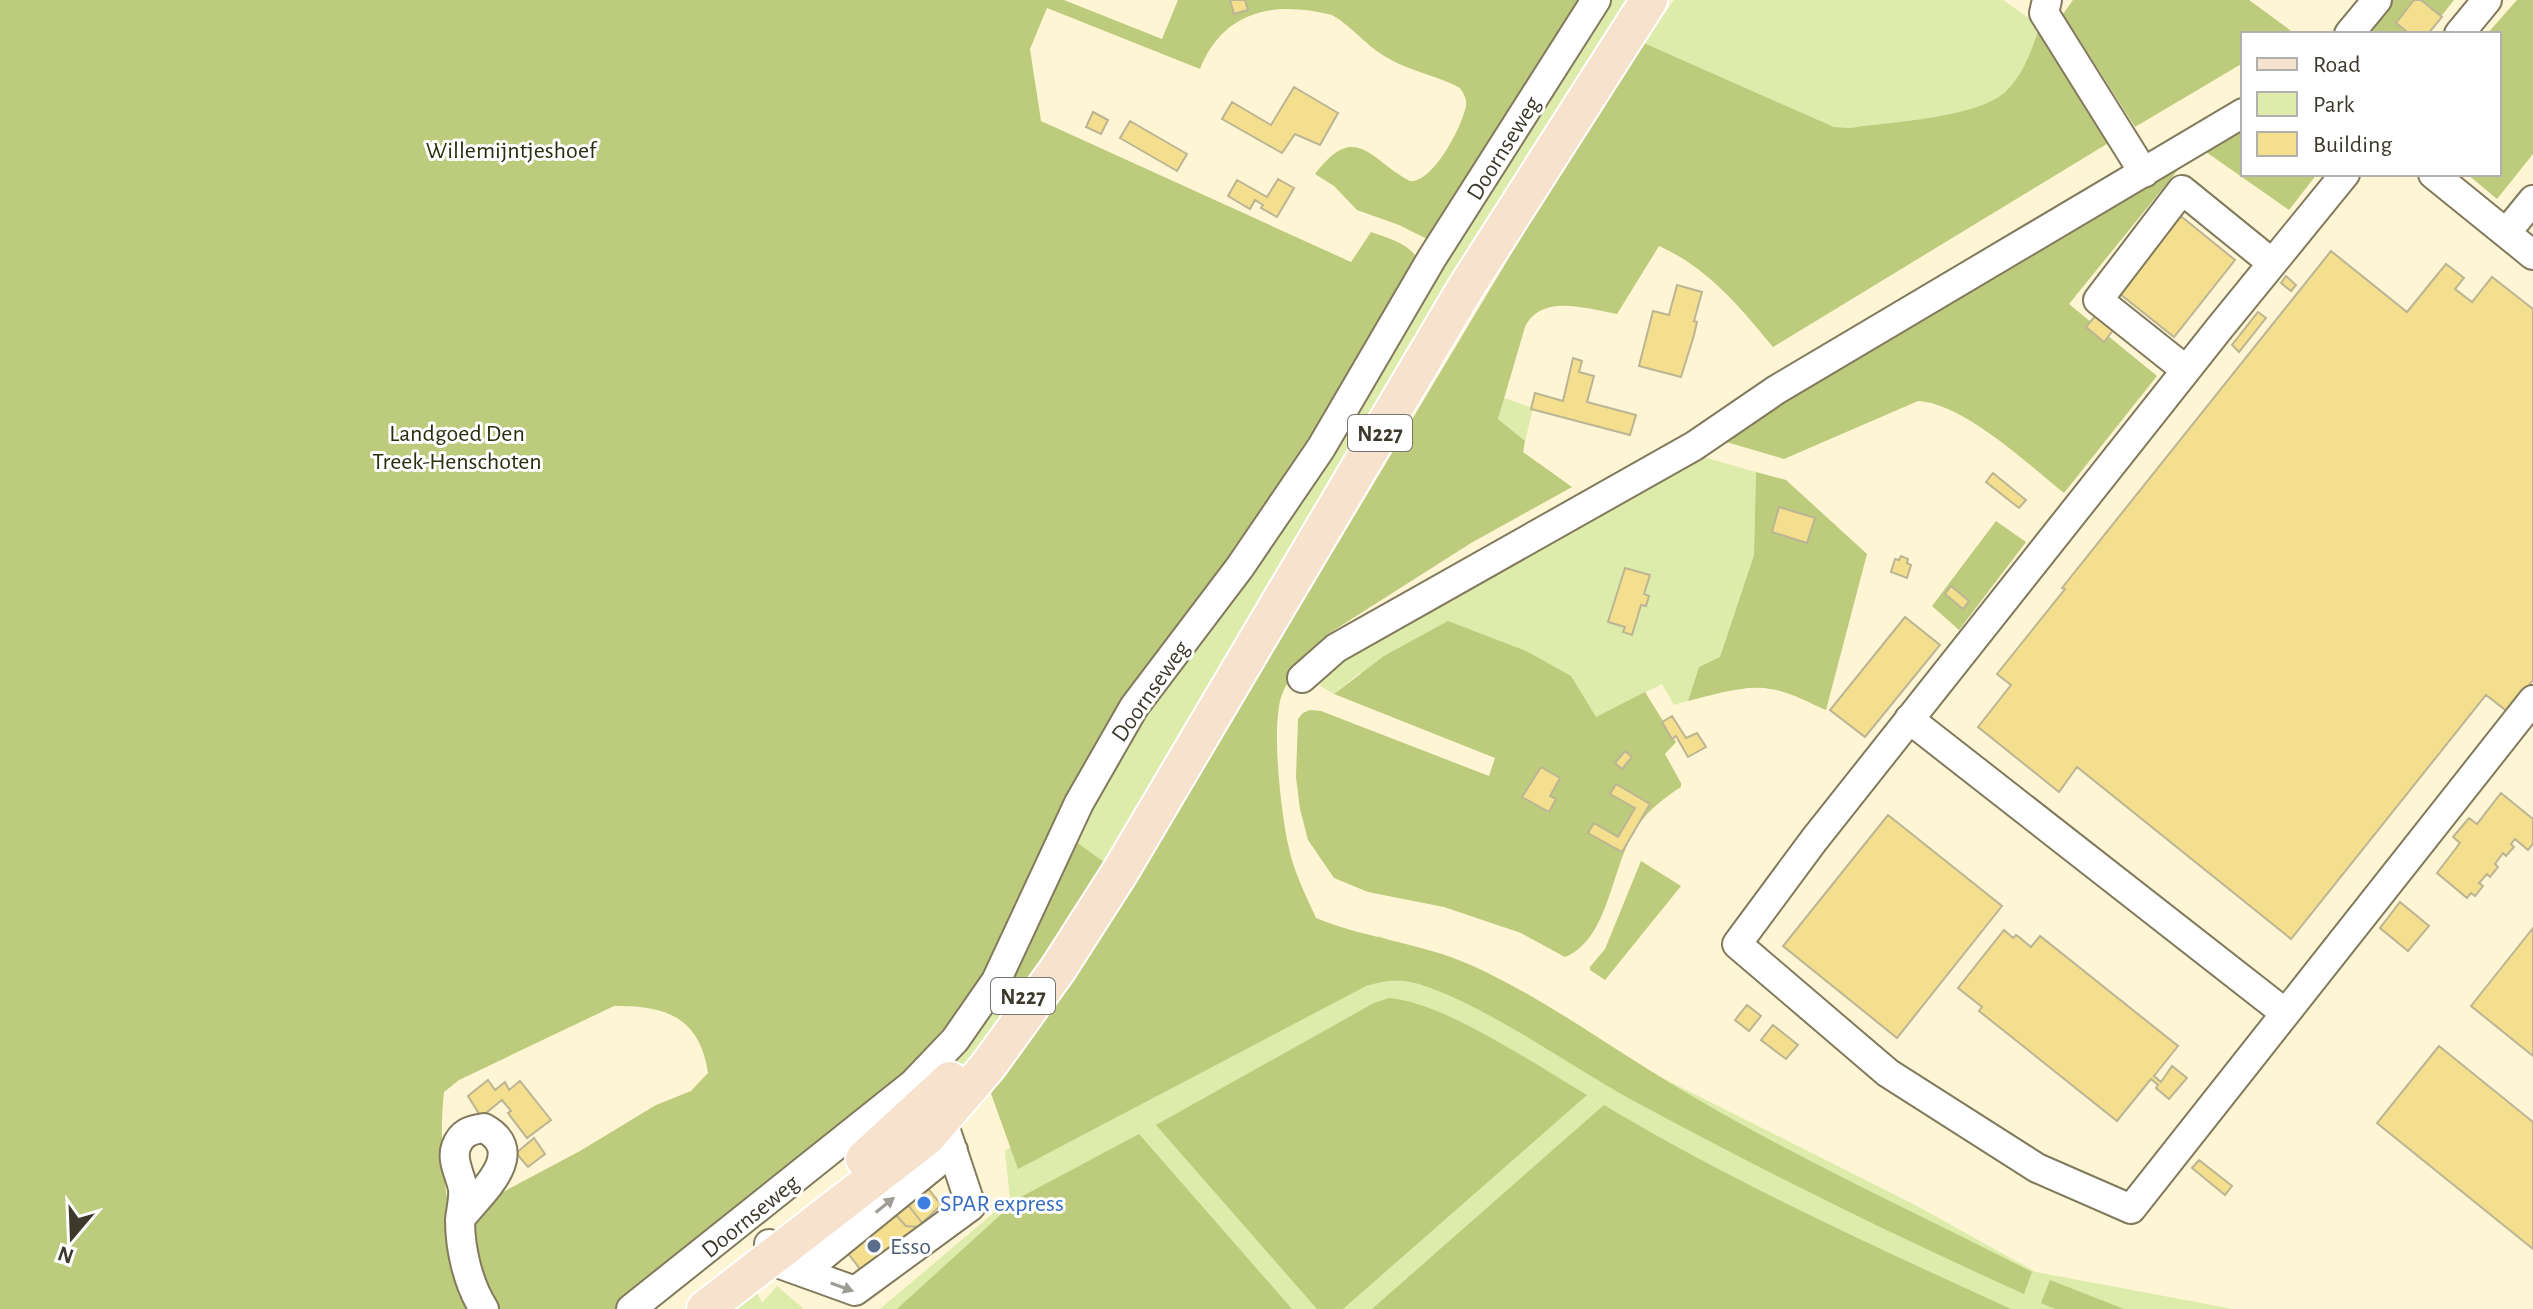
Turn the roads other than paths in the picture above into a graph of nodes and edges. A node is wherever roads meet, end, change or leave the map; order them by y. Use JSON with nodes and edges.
{"nodes":[{"id":1,"x":1596,"y":0,"type":"edge"},
{"id":2,"x":1649,"y":0,"type":"edge"},
{"id":3,"x":2047,"y":0,"type":"edge"},
{"id":4,"x":2377,"y":0,"type":"edge"},
{"id":5,"x":2487,"y":0,"type":"edge"},
{"id":6,"x":2351,"y":32,"type":"edge"},
{"id":7,"x":2461,"y":32,"type":"edge"},
{"id":8,"x":2241,"y":114,"type":"edge"},
{"id":9,"x":2144,"y":173,"type":"junction"},
{"id":10,"x":2343,"y":176,"type":"edge"},
{"id":11,"x":2435,"y":176,"type":"edge"},
{"id":12,"x":2533,"y":200,"type":"edge"},
{"id":13,"x":2506,"y":233,"type":"junction"},
{"id":14,"x":2533,"y":255,"type":"edge"},
{"id":15,"x":2272,"y":263,"type":"junction"},
{"id":16,"x":2186,"y":370,"type":"junction"},
{"id":17,"x":1302,"y":678,"type":"dead end"},
{"id":18,"x":2533,"y":700,"type":"edge"},
{"id":19,"x":1909,"y":719,"type":"junction"},
{"id":20,"x":2285,"y":1013,"type":"junction"},
{"id":21,"x":937,"y":1127,"type":"junction"},
{"id":22,"x":460,"y":1219,"type":"dead end"},
{"id":23,"x":769,"y":1249,"type":"junction"},
{"id":24,"x":803,"y":1272,"type":"junction"},
{"id":25,"x":484,"y":1309,"type":"edge"},
{"id":26,"x":631,"y":1309,"type":"edge"},
{"id":27,"x":678,"y":1309,"type":"edge"},
{"id":28,"x":705,"y":1309,"type":"edge"}],
"edges":[{"from":1,"to":26,"type":"street","name":"Doornseweg"},
{"from":2,"to":21,"type":"main road","name":"Doornseweg","number":"N227"},
{"from":3,"to":9,"type":"street"},
{"from":4,"to":6,"type":"street"},
{"from":5,"to":7,"type":"street"},
{"from":8,"to":9,"type":"street"},
{"from":9,"to":17,"type":"street"},
{"from":10,"to":15,"type":"street"},
{"from":11,"to":13,"type":"street"},
{"from":12,"to":13,"type":"street"},
{"from":13,"to":14,"type":"street"},
{"from":15,"to":16,"type":"street"},
{"from":15,"to":16,"type":"street"},
{"from":16,"to":19,"type":"street"},
{"from":18,"to":20,"type":"street"},
{"from":19,"to":20,"type":"street"},
{"from":19,"to":20,"type":"street"},
{"from":21,"to":23,"type":"main road","name":"Doornseweg","number":"N227"},
{"from":24,"to":21,"type":"street","name":"Doornseweg","one_way":true},
{"from":24,"to":21,"type":"street","name":"Doornseweg","one_way":true},
{"from":22,"to":25,"type":"street"},
{"from":23,"to":24,"type":"street","name":"Doornseweg"},
{"from":23,"to":27,"type":"main road","name":"Doornseweg","number":"N227"},
{"from":23,"to":28,"type":"main road","name":"Doornseweg","number":"N227"}]}
